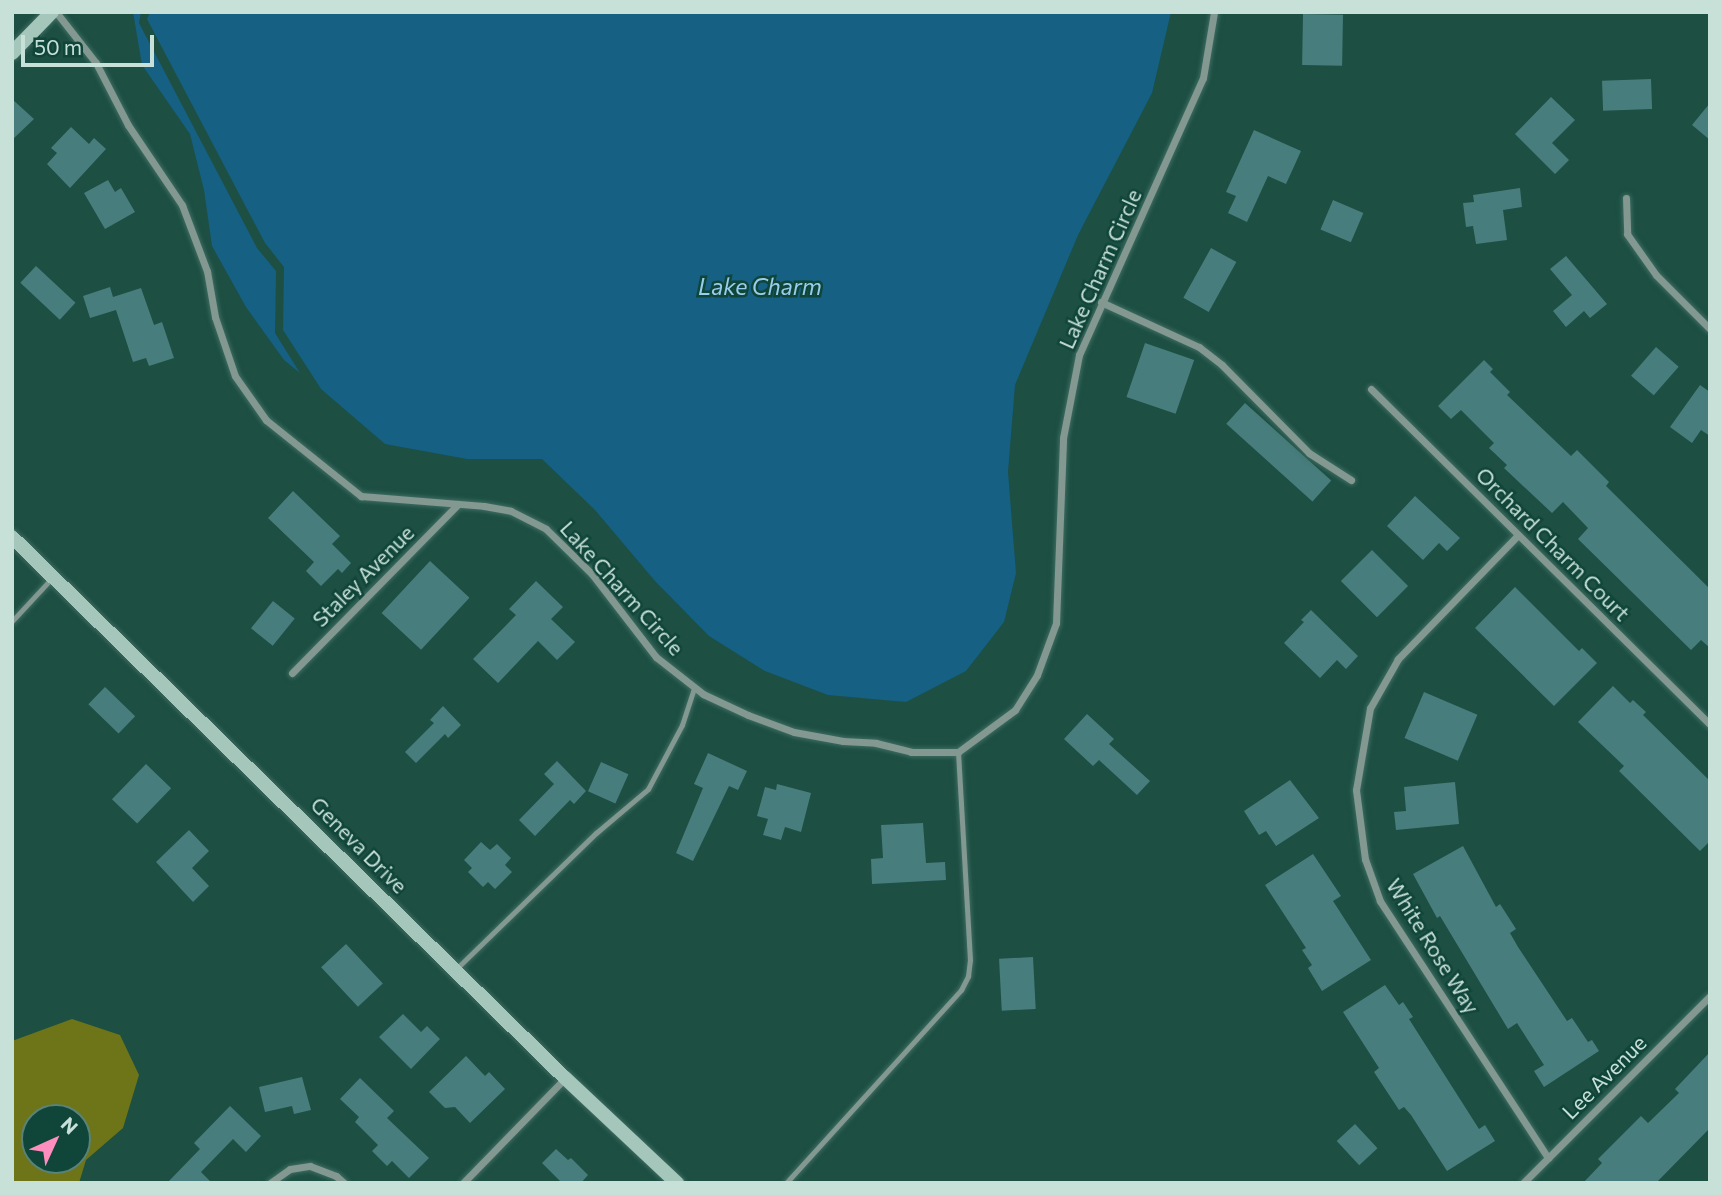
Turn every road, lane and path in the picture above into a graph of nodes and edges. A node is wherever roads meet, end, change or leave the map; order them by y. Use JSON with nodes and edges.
{"nodes":[{"id":1,"x":54,"y":12,"type":"edge"},
{"id":2,"x":1214,"y":12,"type":"edge"},
{"id":3,"x":12,"y":53,"type":"edge"},
{"id":4,"x":1626,"y":198,"type":"dead end"},
{"id":5,"x":1101,"y":302,"type":"junction"},
{"id":6,"x":1710,"y":329,"type":"edge"},
{"id":7,"x":1371,"y":389,"type":"dead end"},
{"id":8,"x":1351,"y":480,"type":"dead end"},
{"id":9,"x":458,"y":504,"type":"junction"},
{"id":10,"x":1518,"y":535,"type":"junction"},
{"id":11,"x":12,"y":537,"type":"edge"},
{"id":12,"x":53,"y":577,"type":"junction"},
{"id":13,"x":12,"y":621,"type":"edge"},
{"id":14,"x":292,"y":673,"type":"dead end"},
{"id":15,"x":694,"y":687,"type":"junction"},
{"id":16,"x":1710,"y":724,"type":"edge"},
{"id":17,"x":958,"y":752,"type":"junction"},
{"id":18,"x":456,"y":970,"type":"junction"},
{"id":19,"x":1710,"y":996,"type":"edge"},
{"id":20,"x":565,"y":1078,"type":"junction"},
{"id":21,"x":1548,"y":1158,"type":"junction"},
{"id":22,"x":270,"y":1183,"type":"edge"},
{"id":23,"x":344,"y":1183,"type":"edge"},
{"id":24,"x":463,"y":1183,"type":"edge"},
{"id":25,"x":677,"y":1183,"type":"edge"},
{"id":26,"x":786,"y":1183,"type":"edge"},
{"id":27,"x":1523,"y":1183,"type":"edge"}],
"edges":[{"from":1,"to":3,"type":"main road"},
{"from":1,"to":9,"type":"street","name":"Lake Charm Circle"},
{"from":2,"to":5,"type":"street","name":"Lake Charm Circle"},
{"from":4,"to":6,"type":"street"},
{"from":5,"to":8,"type":"street"},
{"from":5,"to":17,"type":"street","name":"Lake Charm Circle"},
{"from":7,"to":10,"type":"street","name":"Orchard Charm Court"},
{"from":9,"to":14,"type":"street","name":"Staley Avenue"},
{"from":9,"to":15,"type":"street","name":"Lake Charm Circle"},
{"from":10,"to":16,"type":"street","name":"Orchard Charm Court"},
{"from":10,"to":21,"type":"street","name":"White Rose Way"},
{"from":11,"to":12,"type":"main road","name":"Geneva Drive"},
{"from":12,"to":13,"type":"lane"},
{"from":12,"to":18,"type":"main road","name":"Geneva Drive"},
{"from":15,"to":17,"type":"street","name":"Lake Charm Circle"},
{"from":15,"to":18,"type":"lane"},
{"from":17,"to":26,"type":"lane"},
{"from":18,"to":20,"type":"main road","name":"Geneva Drive"},
{"from":19,"to":21,"type":"street","name":"Lee Avenue"},
{"from":20,"to":24,"type":"street"},
{"from":20,"to":25,"type":"main road","name":"Geneva Drive"},
{"from":21,"to":27,"type":"street","name":"Lee Avenue"},
{"from":22,"to":23,"type":"street"}]}
